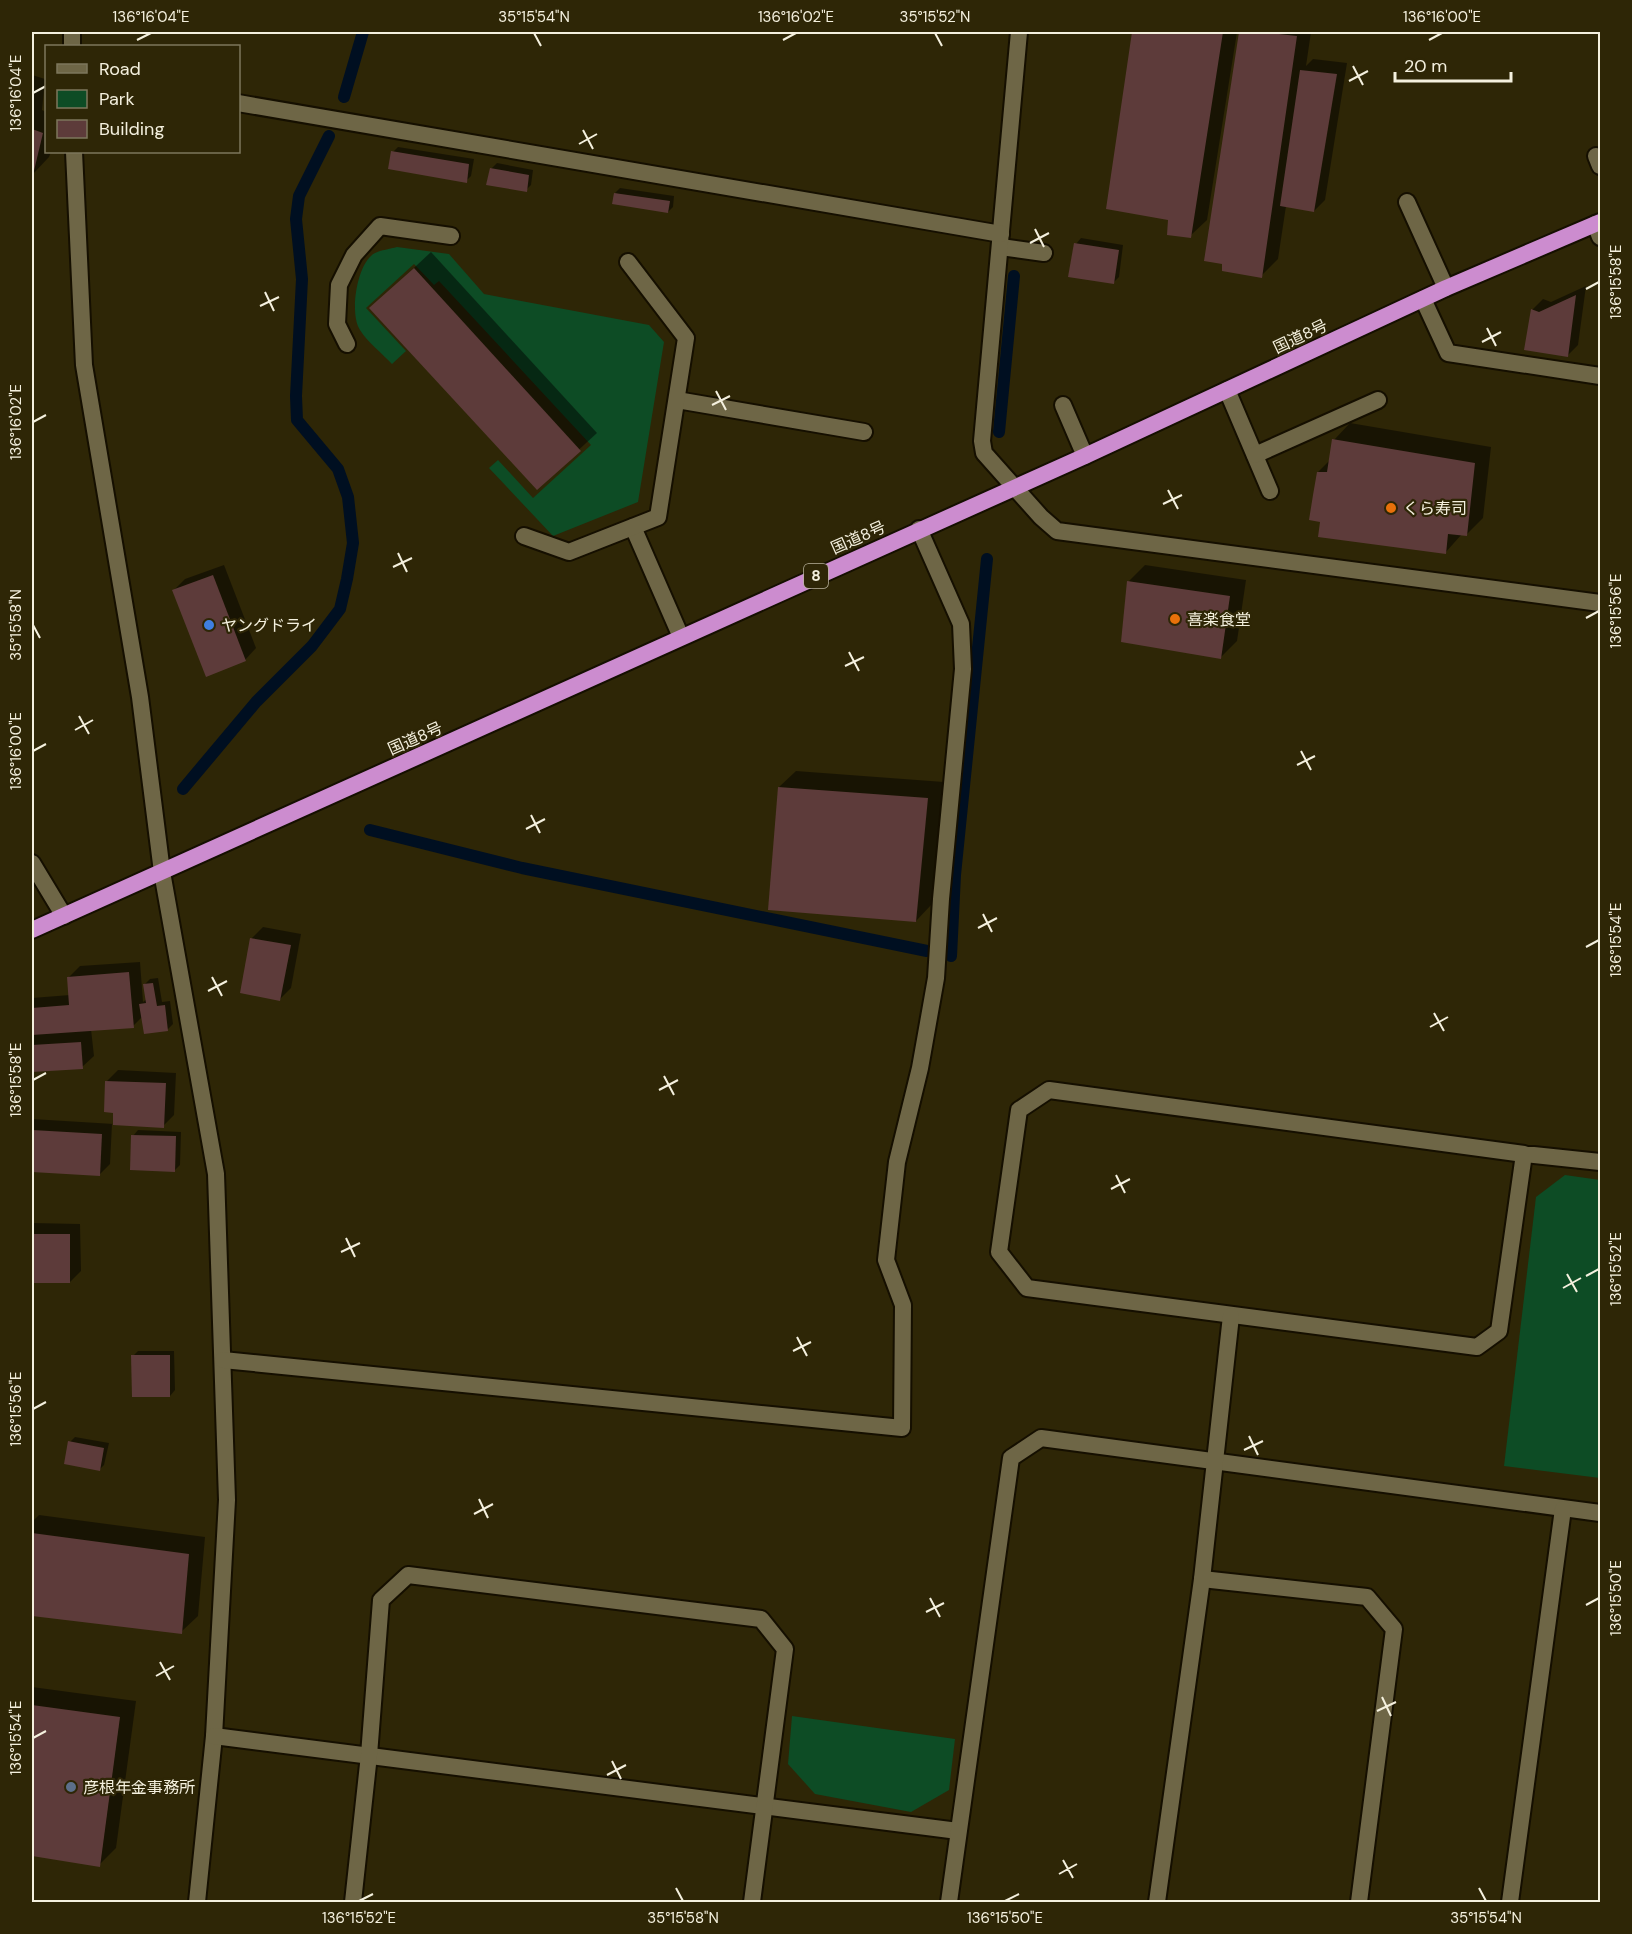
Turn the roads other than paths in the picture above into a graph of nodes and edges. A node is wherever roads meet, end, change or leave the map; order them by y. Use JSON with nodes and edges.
{"nodes":[{"id":1,"x":1019,"y":32,"type":"edge"},
{"id":2,"x":240,"y":103,"type":"edge"},
{"id":3,"x":74,"y":153,"type":"edge"},
{"id":4,"x":1407,"y":202,"type":"dead end"},
{"id":5,"x":1599,"y":228,"type":"edge"},
{"id":6,"x":451,"y":236,"type":"dead end"},
{"id":7,"x":1001,"y":241,"type":"junction"},
{"id":8,"x":1044,"y":253,"type":"dead end"},
{"id":9,"x":628,"y":262,"type":"dead end"},
{"id":10,"x":1446,"y":288,"type":"junction"},
{"id":11,"x":1423,"y":299,"type":"junction"},
{"id":12,"x":347,"y":344,"type":"dead end"},
{"id":13,"x":1600,"y":376,"type":"edge"},
{"id":14,"x":1227,"y":390,"type":"junction"},
{"id":15,"x":677,"y":400,"type":"junction"},
{"id":16,"x":1378,"y":400,"type":"dead end"},
{"id":17,"x":1063,"y":405,"type":"dead end"},
{"id":18,"x":864,"y":432,"type":"dead end"},
{"id":19,"x":1255,"y":455,"type":"junction"},
{"id":20,"x":1085,"y":456,"type":"junction"},
{"id":21,"x":1015,"y":487,"type":"junction"},
{"id":22,"x":1270,"y":491,"type":"dead end"},
{"id":23,"x":633,"y":527,"type":"junction"},
{"id":24,"x":919,"y":529,"type":"junction"},
{"id":25,"x":524,"y":536,"type":"dead end"},
{"id":26,"x":1600,"y":603,"type":"edge"},
{"id":27,"x":681,"y":637,"type":"junction"},
{"id":28,"x":32,"y":863,"type":"edge"},
{"id":29,"x":162,"y":872,"type":"junction"},
{"id":30,"x":64,"y":916,"type":"junction"},
{"id":31,"x":32,"y":930,"type":"edge"},
{"id":32,"x":1524,"y":1154,"type":"junction"},
{"id":33,"x":1600,"y":1162,"type":"edge"},
{"id":34,"x":1231,"y":1316,"type":"junction"},
{"id":35,"x":223,"y":1360,"type":"junction"},
{"id":36,"x":1214,"y":1463,"type":"junction"},
{"id":37,"x":1563,"y":1509,"type":"junction"},
{"id":38,"x":1600,"y":1514,"type":"edge"},
{"id":39,"x":1202,"y":1579,"type":"junction"},
{"id":40,"x":214,"y":1736,"type":"junction"},
{"id":41,"x":369,"y":1755,"type":"junction"},
{"id":42,"x":764,"y":1807,"type":"junction"},
{"id":43,"x":958,"y":1831,"type":"junction"},
{"id":44,"x":197,"y":1902,"type":"edge"},
{"id":45,"x":353,"y":1902,"type":"edge"},
{"id":46,"x":752,"y":1902,"type":"edge"},
{"id":47,"x":950,"y":1902,"type":"edge"},
{"id":48,"x":1157,"y":1902,"type":"edge"},
{"id":49,"x":1359,"y":1902,"type":"edge"},
{"id":50,"x":1510,"y":1902,"type":"edge"}],
"edges":[{"from":1,"to":7,"type":"street"},
{"from":2,"to":7,"type":"street"},
{"from":3,"to":29,"type":"street"},
{"from":4,"to":10,"type":"street"},
{"from":5,"to":10,"type":"highway","name":"国道8号","number":"8"},
{"from":6,"to":12,"type":"street"},
{"from":7,"to":8,"type":"street"},
{"from":7,"to":21,"type":"street"},
{"from":9,"to":15,"type":"street"},
{"from":10,"to":11,"type":"highway","name":"国道8号","number":"8"},
{"from":11,"to":13,"type":"street"},
{"from":11,"to":14,"type":"highway","name":"国道8号","number":"8"},
{"from":14,"to":19,"type":"street"},
{"from":14,"to":20,"type":"highway","name":"国道8号","number":"8"},
{"from":15,"to":18,"type":"street"},
{"from":15,"to":23,"type":"street"},
{"from":16,"to":19,"type":"street"},
{"from":17,"to":20,"type":"street"},
{"from":19,"to":22,"type":"street"},
{"from":20,"to":21,"type":"highway","name":"国道8号","number":"8"},
{"from":21,"to":24,"type":"highway","name":"国道8号","number":"8"},
{"from":21,"to":26,"type":"street"},
{"from":23,"to":25,"type":"street"},
{"from":23,"to":27,"type":"street"},
{"from":24,"to":27,"type":"highway","name":"国道8号","number":"8"},
{"from":24,"to":35,"type":"street"},
{"from":27,"to":29,"type":"highway","name":"国道8号","number":"8"},
{"from":28,"to":30,"type":"street"},
{"from":29,"to":30,"type":"highway","name":"国道8号","number":"8"},
{"from":29,"to":35,"type":"street"},
{"from":30,"to":31,"type":"highway","name":"国道8号","number":"8"},
{"from":32,"to":33,"type":"street"},
{"from":32,"to":34,"type":"street"},
{"from":32,"to":34,"type":"street"},
{"from":34,"to":36,"type":"street"},
{"from":35,"to":40,"type":"street"},
{"from":36,"to":37,"type":"street"},
{"from":36,"to":39,"type":"street"},
{"from":36,"to":43,"type":"street"},
{"from":37,"to":38,"type":"street"},
{"from":37,"to":50,"type":"street"},
{"from":39,"to":48,"type":"street"},
{"from":39,"to":49,"type":"street"},
{"from":40,"to":41,"type":"street"},
{"from":40,"to":44,"type":"street"},
{"from":41,"to":42,"type":"street"},
{"from":41,"to":42,"type":"street"},
{"from":41,"to":45,"type":"street"},
{"from":42,"to":43,"type":"street"},
{"from":42,"to":46,"type":"street"},
{"from":43,"to":47,"type":"street"}]}
